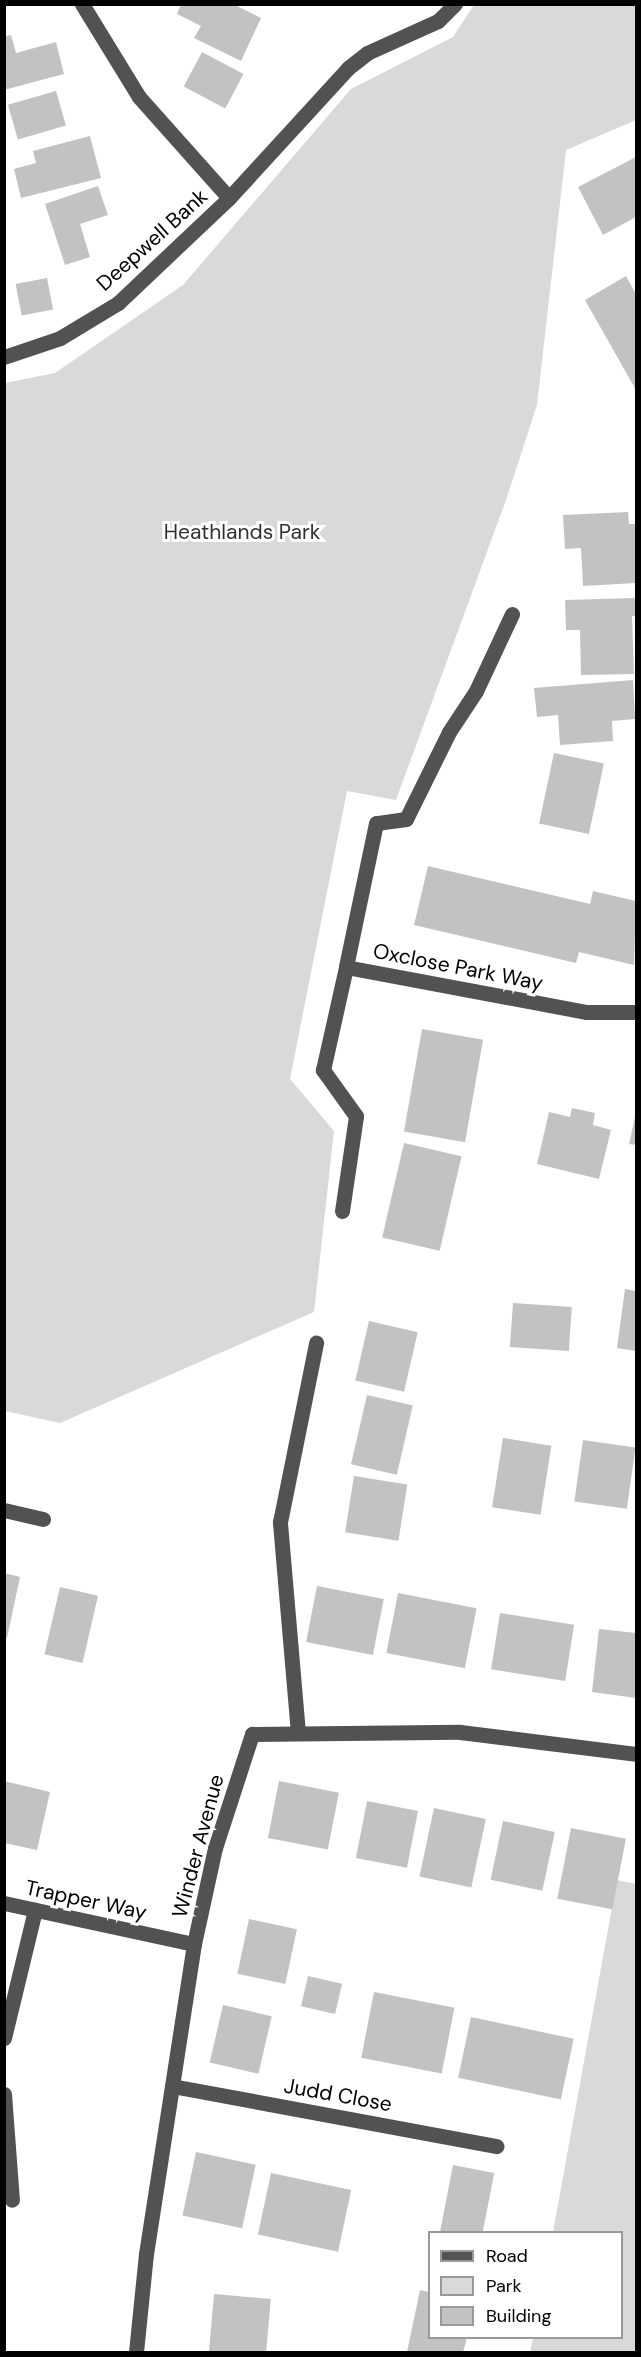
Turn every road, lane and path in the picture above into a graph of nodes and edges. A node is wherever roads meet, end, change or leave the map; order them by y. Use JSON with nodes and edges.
{"nodes":[{"id":1,"x":82,"y":4,"type":"edge"},
{"id":2,"x":455,"y":4,"type":"edge"},
{"id":3,"x":229,"y":198,"type":"junction"},
{"id":4,"x":4,"y":357,"type":"edge"},
{"id":5,"x":512,"y":614,"type":"dead end"},
{"id":6,"x":346,"y":967,"type":"junction"},
{"id":7,"x":636,"y":1012,"type":"edge"},
{"id":8,"x":342,"y":1211,"type":"dead end"},
{"id":9,"x":316,"y":1343,"type":"dead end"},
{"id":10,"x":4,"y":1510,"type":"edge"},
{"id":11,"x":43,"y":1518,"type":"dead end"},
{"id":12,"x":298,"y":1733,"type":"junction"},
{"id":13,"x":636,"y":1754,"type":"edge"},
{"id":14,"x":4,"y":1903,"type":"edge"},
{"id":15,"x":35,"y":1910,"type":"junction"},
{"id":16,"x":194,"y":1944,"type":"junction"},
{"id":17,"x":4,"y":2038,"type":"edge"},
{"id":18,"x":172,"y":2086,"type":"junction"},
{"id":19,"x":4,"y":2094,"type":"edge"},
{"id":20,"x":496,"y":2146,"type":"dead end"},
{"id":21,"x":12,"y":2200,"type":"dead end"},
{"id":22,"x":136,"y":2352,"type":"edge"}],
"edges":[{"from":1,"to":3,"type":"street","name":"Deepwell Bank"},
{"from":2,"to":3,"type":"street","name":"Deepwell Bank"},
{"from":3,"to":4,"type":"street","name":"Deepwell Bank"},
{"from":5,"to":6,"type":"street","name":"Oxclose Park Way"},
{"from":6,"to":7,"type":"street","name":"Oxclose Park Way"},
{"from":6,"to":8,"type":"street"},
{"from":9,"to":12,"type":"street"},
{"from":10,"to":11,"type":"street"},
{"from":12,"to":13,"type":"street","name":"Winder Avenue"},
{"from":12,"to":16,"type":"street","name":"Winder Avenue"},
{"from":14,"to":15,"type":"street","name":"Trapper Way"},
{"from":15,"to":16,"type":"street","name":"Trapper Way"},
{"from":15,"to":17,"type":"street"},
{"from":16,"to":18,"type":"street","name":"Winder Avenue"},
{"from":18,"to":20,"type":"street","name":"Judd Close"},
{"from":18,"to":22,"type":"street","name":"Winder Avenue"},
{"from":19,"to":21,"type":"street"}]}
